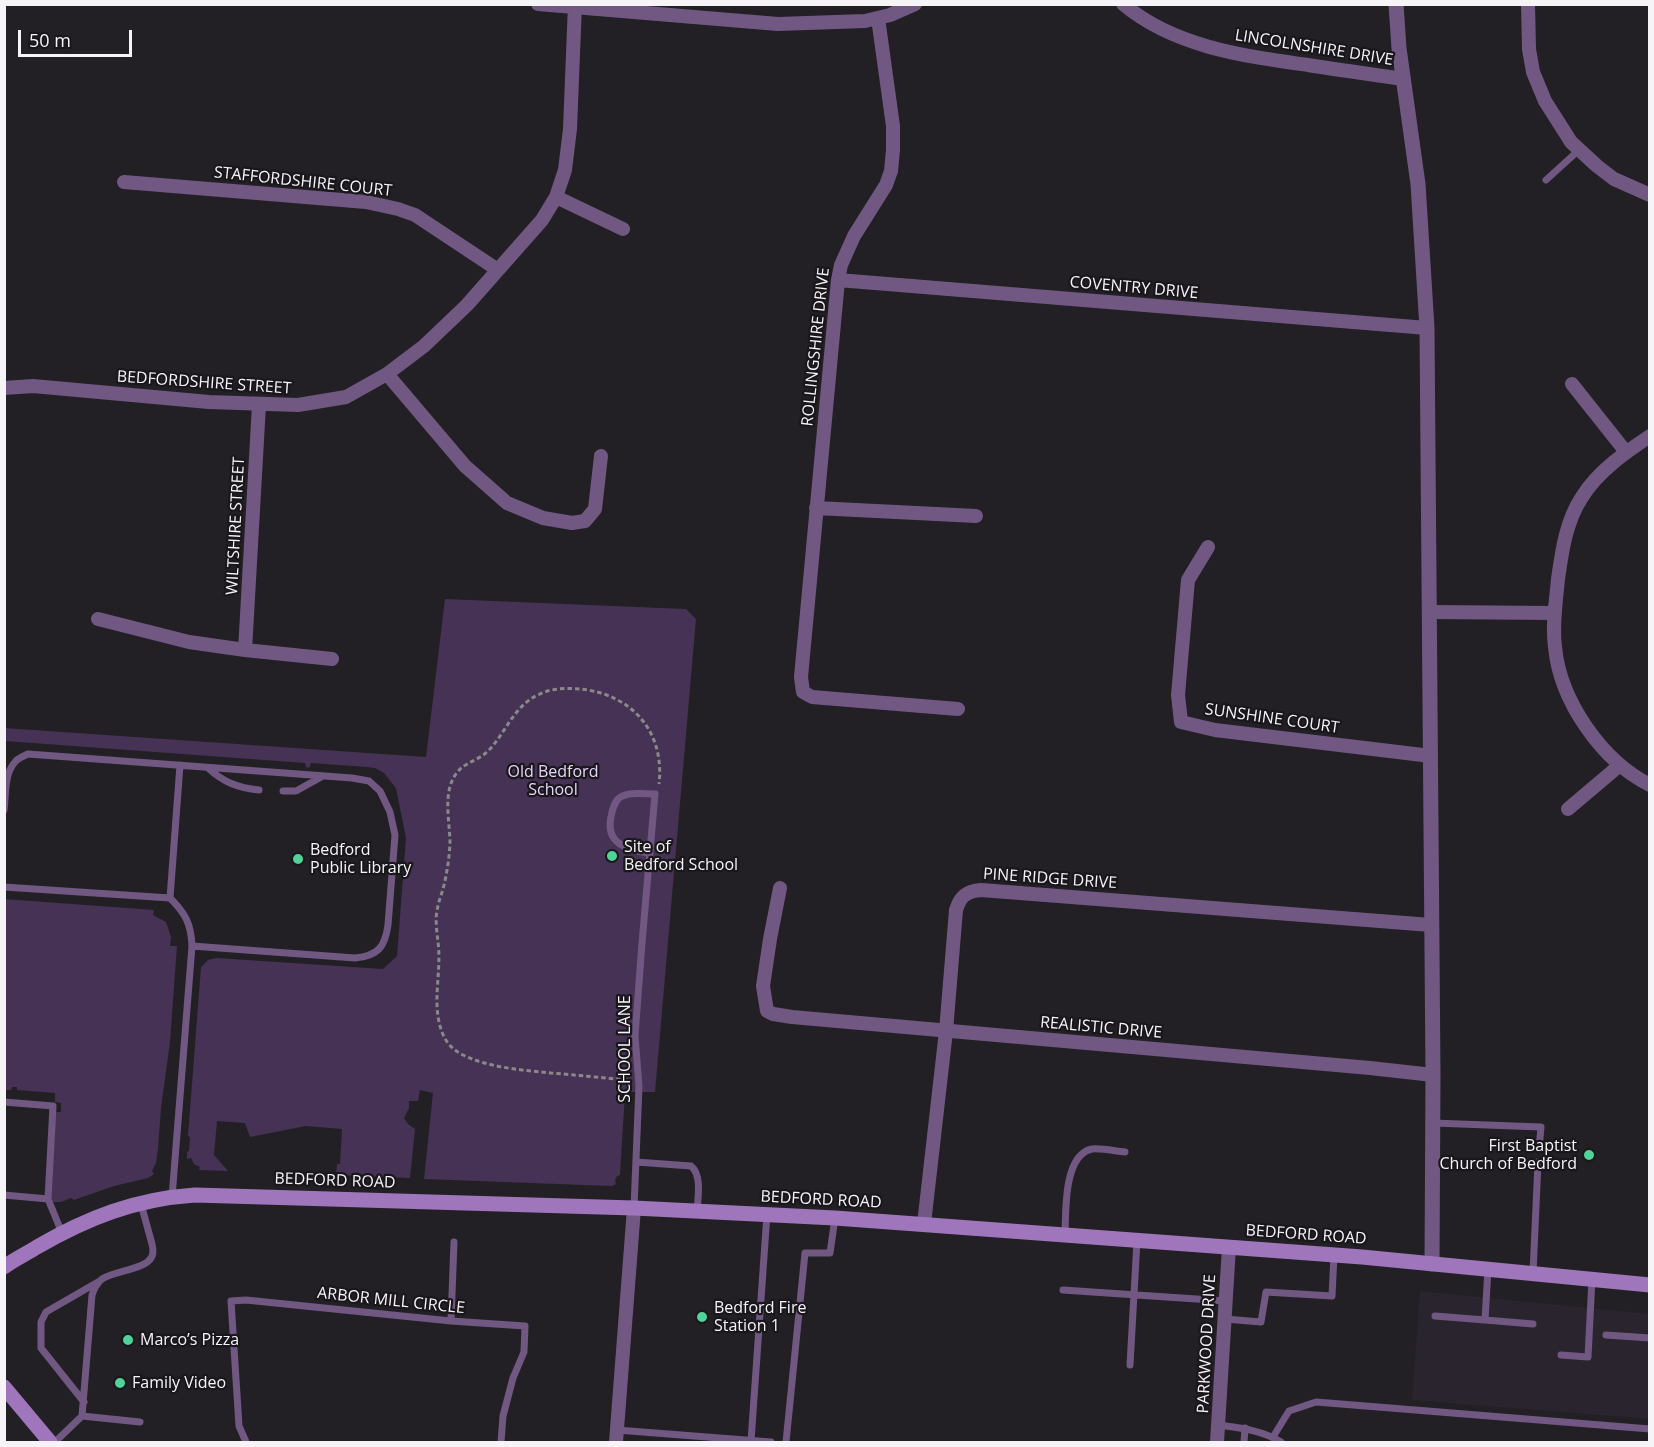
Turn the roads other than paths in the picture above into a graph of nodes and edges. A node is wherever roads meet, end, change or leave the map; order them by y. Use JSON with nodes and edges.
{"nodes":[{"id":1,"x":538,"y":4,"type":"edge"},
{"id":2,"x":915,"y":4,"type":"edge"},
{"id":3,"x":1123,"y":4,"type":"edge"},
{"id":4,"x":1396,"y":4,"type":"edge"},
{"id":5,"x":1528,"y":4,"type":"edge"},
{"id":6,"x":574,"y":6,"type":"edge"},
{"id":7,"x":878,"y":18,"type":"junction"},
{"id":8,"x":1403,"y":79,"type":"junction"},
{"id":9,"x":1579,"y":150,"type":"junction"},
{"id":10,"x":1546,"y":180,"type":"dead end"},
{"id":11,"x":124,"y":182,"type":"dead end"},
{"id":12,"x":1650,"y":195,"type":"edge"},
{"id":13,"x":556,"y":197,"type":"junction"},
{"id":14,"x":623,"y":229,"type":"dead end"},
{"id":15,"x":498,"y":270,"type":"junction"},
{"id":16,"x":838,"y":280,"type":"junction"},
{"id":17,"x":1427,"y":328,"type":"junction"},
{"id":18,"x":387,"y":374,"type":"junction"},
{"id":19,"x":1572,"y":384,"type":"dead end"},
{"id":20,"x":4,"y":388,"type":"edge"},
{"id":21,"x":259,"y":405,"type":"junction"},
{"id":22,"x":1650,"y":436,"type":"edge"},
{"id":23,"x":1626,"y":452,"type":"junction"},
{"id":24,"x":601,"y":456,"type":"dead end"},
{"id":25,"x":816,"y":508,"type":"junction"},
{"id":26,"x":976,"y":516,"type":"dead end"},
{"id":27,"x":1208,"y":547,"type":"dead end"},
{"id":28,"x":1430,"y":612,"type":"junction"},
{"id":29,"x":1554,"y":613,"type":"junction"},
{"id":30,"x":98,"y":619,"type":"dead end"},
{"id":31,"x":245,"y":650,"type":"junction"},
{"id":32,"x":332,"y":659,"type":"dead end"},
{"id":33,"x":958,"y":710,"type":"dead end"},
{"id":34,"x":1431,"y":756,"type":"junction"},
{"id":35,"x":180,"y":765,"type":"junction"},
{"id":36,"x":1620,"y":765,"type":"junction"},
{"id":37,"x":207,"y":767,"type":"junction"},
{"id":38,"x":323,"y":776,"type":"junction"},
{"id":39,"x":1650,"y":785,"type":"edge"},
{"id":40,"x":259,"y":790,"type":"dead end"},
{"id":41,"x":283,"y":791,"type":"dead end"},
{"id":42,"x":1568,"y":809,"type":"dead end"},
{"id":43,"x":4,"y":810,"type":"edge"},
{"id":44,"x":649,"y":853,"type":"junction"},
{"id":45,"x":4,"y":887,"type":"edge"},
{"id":46,"x":780,"y":888,"type":"dead end"},
{"id":47,"x":170,"y":898,"type":"junction"},
{"id":48,"x":1431,"y":925,"type":"junction"},
{"id":49,"x":192,"y":946,"type":"junction"},
{"id":50,"x":946,"y":1031,"type":"junction"},
{"id":51,"x":1433,"y":1075,"type":"junction"},
{"id":52,"x":4,"y":1102,"type":"edge"},
{"id":53,"x":1433,"y":1123,"type":"junction"},
{"id":54,"x":1539,"y":1149,"type":"dead end"},
{"id":55,"x":1125,"y":1152,"type":"dead end"},
{"id":56,"x":636,"y":1162,"type":"junction"},
{"id":57,"x":1538,"y":1162,"type":"dead end"},
{"id":58,"x":4,"y":1195,"type":"edge"},
{"id":59,"x":172,"y":1197,"type":"junction"},
{"id":60,"x":48,"y":1199,"type":"junction"},
{"id":61,"x":141,"y":1203,"type":"junction"},
{"id":62,"x":634,"y":1208,"type":"junction"},
{"id":63,"x":698,"y":1211,"type":"junction"},
{"id":64,"x":767,"y":1214,"type":"junction"},
{"id":65,"x":835,"y":1218,"type":"junction"},
{"id":66,"x":924,"y":1224,"type":"junction"},
{"id":67,"x":62,"y":1233,"type":"junction"},
{"id":68,"x":1065,"y":1235,"type":"junction"},
{"id":69,"x":1137,"y":1241,"type":"junction"},
{"id":70,"x":454,"y":1242,"type":"dead end"},
{"id":71,"x":1229,"y":1247,"type":"junction"},
{"id":72,"x":1334,"y":1255,"type":"junction"},
{"id":73,"x":1432,"y":1264,"type":"junction"},
{"id":74,"x":4,"y":1266,"type":"edge"},
{"id":75,"x":1488,"y":1269,"type":"junction"},
{"id":76,"x":1533,"y":1273,"type":"junction"},
{"id":77,"x":1592,"y":1279,"type":"junction"},
{"id":78,"x":100,"y":1280,"type":"junction"},
{"id":79,"x":1650,"y":1284,"type":"edge"},
{"id":80,"x":1063,"y":1290,"type":"dead end"},
{"id":81,"x":1134,"y":1296,"type":"junction"},
{"id":82,"x":1226,"y":1301,"type":"junction"},
{"id":83,"x":1435,"y":1316,"type":"dead end"},
{"id":84,"x":1225,"y":1318,"type":"junction"},
{"id":85,"x":1485,"y":1320,"type":"junction"},
{"id":86,"x":451,"y":1321,"type":"junction"},
{"id":87,"x":1533,"y":1324,"type":"dead end"},
{"id":88,"x":1606,"y":1335,"type":"dead end"},
{"id":89,"x":1650,"y":1338,"type":"edge"},
{"id":90,"x":1561,"y":1355,"type":"dead end"},
{"id":91,"x":1130,"y":1365,"type":"dead end"},
{"id":92,"x":4,"y":1387,"type":"edge"},
{"id":93,"x":84,"y":1402,"type":"junction"},
{"id":94,"x":82,"y":1416,"type":"junction"},
{"id":95,"x":140,"y":1422,"type":"dead end"},
{"id":96,"x":1218,"y":1425,"type":"junction"},
{"id":97,"x":1245,"y":1428,"type":"junction"},
{"id":98,"x":1650,"y":1429,"type":"edge"},
{"id":99,"x":617,"y":1436,"type":"edge"},
{"id":100,"x":1273,"y":1437,"type":"junction"},
{"id":101,"x":751,"y":1441,"type":"junction"},
{"id":102,"x":50,"y":1443,"type":"edge"},
{"id":103,"x":55,"y":1443,"type":"edge"},
{"id":104,"x":246,"y":1443,"type":"edge"},
{"id":105,"x":501,"y":1443,"type":"edge"},
{"id":106,"x":771,"y":1443,"type":"edge"},
{"id":107,"x":786,"y":1443,"type":"edge"},
{"id":108,"x":1217,"y":1443,"type":"edge"},
{"id":109,"x":1244,"y":1443,"type":"edge"},
{"id":110,"x":1281,"y":1443,"type":"edge"}],
"edges":[{"from":1,"to":6,"type":"street"},
{"from":2,"to":7,"type":"street"},
{"from":3,"to":8,"type":"street","name":"LINCOLNSHIRE DRIVE"},
{"from":4,"to":8,"type":"street"},
{"from":5,"to":9,"type":"street"},
{"from":6,"to":7,"type":"street"},
{"from":6,"to":13,"type":"street","name":"BEDFORDSHIRE STREET"},
{"from":7,"to":16,"type":"street","name":"ROLLINGSHIRE DRIVE"},
{"from":8,"to":17,"type":"street"},
{"from":9,"to":10,"type":"lane"},
{"from":9,"to":12,"type":"street"},
{"from":11,"to":15,"type":"street","name":"STAFFORDSHIRE COURT"},
{"from":13,"to":14,"type":"street"},
{"from":13,"to":15,"type":"street","name":"BEDFORDSHIRE STREET"},
{"from":15,"to":18,"type":"street","name":"BEDFORDSHIRE STREET"},
{"from":16,"to":17,"type":"street","name":"COVENTRY DRIVE"},
{"from":16,"to":25,"type":"street","name":"ROLLINGSHIRE DRIVE"},
{"from":17,"to":28,"type":"street"},
{"from":18,"to":21,"type":"street","name":"BEDFORDSHIRE STREET"},
{"from":18,"to":24,"type":"street"},
{"from":19,"to":23,"type":"street"},
{"from":20,"to":21,"type":"street","name":"BEDFORDSHIRE STREET"},
{"from":21,"to":31,"type":"street","name":"WILTSHIRE STREET"},
{"from":22,"to":23,"type":"street"},
{"from":23,"to":29,"type":"street"},
{"from":25,"to":26,"type":"street"},
{"from":25,"to":33,"type":"street","name":"ROLLINGSHIRE DRIVE"},
{"from":27,"to":34,"type":"street","name":"SUNSHINE COURT"},
{"from":28,"to":29,"type":"street"},
{"from":28,"to":34,"type":"street"},
{"from":29,"to":36,"type":"street"},
{"from":30,"to":31,"type":"street"},
{"from":31,"to":32,"type":"street"},
{"from":34,"to":48,"type":"street"},
{"from":35,"to":37,"type":"lane"},
{"from":35,"to":43,"type":"lane"},
{"from":35,"to":47,"type":"lane"},
{"from":36,"to":39,"type":"street"},
{"from":36,"to":42,"type":"street"},
{"from":37,"to":38,"type":"lane"},
{"from":37,"to":40,"type":"lane"},
{"from":38,"to":41,"type":"lane"},
{"from":38,"to":49,"type":"lane"},
{"from":44,"to":44,"type":"lane","name":"SCHOOL LANE"},
{"from":44,"to":56,"type":"lane","name":"SCHOOL LANE"},
{"from":45,"to":47,"type":"lane"},
{"from":46,"to":50,"type":"street","name":"REALISTIC DRIVE"},
{"from":47,"to":49,"type":"lane"},
{"from":48,"to":50,"type":"street","name":"PINE RIDGE DRIVE"},
{"from":48,"to":51,"type":"street"},
{"from":49,"to":59,"type":"lane"},
{"from":50,"to":51,"type":"street","name":"REALISTIC DRIVE"},
{"from":50,"to":66,"type":"street","name":"PINE RIDGE DRIVE"},
{"from":51,"to":53,"type":"street"},
{"from":52,"to":60,"type":"lane"},
{"from":53,"to":54,"type":"lane"},
{"from":53,"to":73,"type":"street"},
{"from":55,"to":68,"type":"lane"},
{"from":56,"to":62,"type":"lane","name":"SCHOOL LANE"},
{"from":56,"to":63,"type":"lane"},
{"from":57,"to":76,"type":"lane"},
{"from":58,"to":60,"type":"lane"},
{"from":59,"to":61,"type":"main road","name":"BEDFORD ROAD"},
{"from":59,"to":62,"type":"main road","name":"BEDFORD ROAD"},
{"from":60,"to":67,"type":"lane"},
{"from":61,"to":67,"type":"main road","name":"BEDFORD ROAD"},
{"from":61,"to":78,"type":"lane"},
{"from":62,"to":63,"type":"main road","name":"BEDFORD ROAD"},
{"from":62,"to":99,"type":"street"},
{"from":63,"to":64,"type":"main road","name":"BEDFORD ROAD"},
{"from":64,"to":65,"type":"main road","name":"BEDFORD ROAD"},
{"from":64,"to":101,"type":"lane"},
{"from":65,"to":66,"type":"main road","name":"BEDFORD ROAD"},
{"from":65,"to":107,"type":"lane"},
{"from":66,"to":68,"type":"main road","name":"BEDFORD ROAD"},
{"from":67,"to":74,"type":"main road","name":"BEDFORD ROAD"},
{"from":68,"to":69,"type":"main road","name":"BEDFORD ROAD"},
{"from":69,"to":71,"type":"main road","name":"BEDFORD ROAD"},
{"from":69,"to":81,"type":"lane"},
{"from":70,"to":86,"type":"lane"},
{"from":71,"to":72,"type":"main road","name":"BEDFORD ROAD"},
{"from":71,"to":82,"type":"street","name":"PARKWOOD DRIVE"},
{"from":72,"to":73,"type":"main road","name":"BEDFORD ROAD"},
{"from":72,"to":84,"type":"lane"},
{"from":73,"to":75,"type":"main road","name":"BEDFORD ROAD"},
{"from":75,"to":76,"type":"main road","name":"BEDFORD ROAD"},
{"from":75,"to":85,"type":"lane"},
{"from":76,"to":77,"type":"main road","name":"BEDFORD ROAD"},
{"from":77,"to":79,"type":"main road","name":"BEDFORD ROAD"},
{"from":77,"to":90,"type":"lane"},
{"from":78,"to":93,"type":"lane"},
{"from":78,"to":93,"type":"lane"},
{"from":80,"to":81,"type":"lane"},
{"from":81,"to":82,"type":"lane"},
{"from":81,"to":91,"type":"lane"},
{"from":82,"to":84,"type":"street","name":"PARKWOOD DRIVE"},
{"from":83,"to":85,"type":"lane"},
{"from":84,"to":96,"type":"street","name":"PARKWOOD DRIVE"},
{"from":85,"to":87,"type":"lane"},
{"from":86,"to":104,"type":"lane","name":"ARBOR MILL CIRCLE"},
{"from":86,"to":105,"type":"lane","name":"ARBOR MILL CIRCLE"},
{"from":88,"to":89,"type":"lane"},
{"from":92,"to":102,"type":"main road"},
{"from":93,"to":94,"type":"lane"},
{"from":94,"to":95,"type":"lane"},
{"from":94,"to":103,"type":"lane"},
{"from":96,"to":97,"type":"lane"},
{"from":96,"to":108,"type":"street","name":"PARKWOOD DRIVE"},
{"from":97,"to":100,"type":"lane"},
{"from":97,"to":109,"type":"lane"},
{"from":98,"to":100,"type":"lane"},
{"from":99,"to":101,"type":"lane"},
{"from":100,"to":110,"type":"lane"},
{"from":101,"to":106,"type":"lane"}]}
